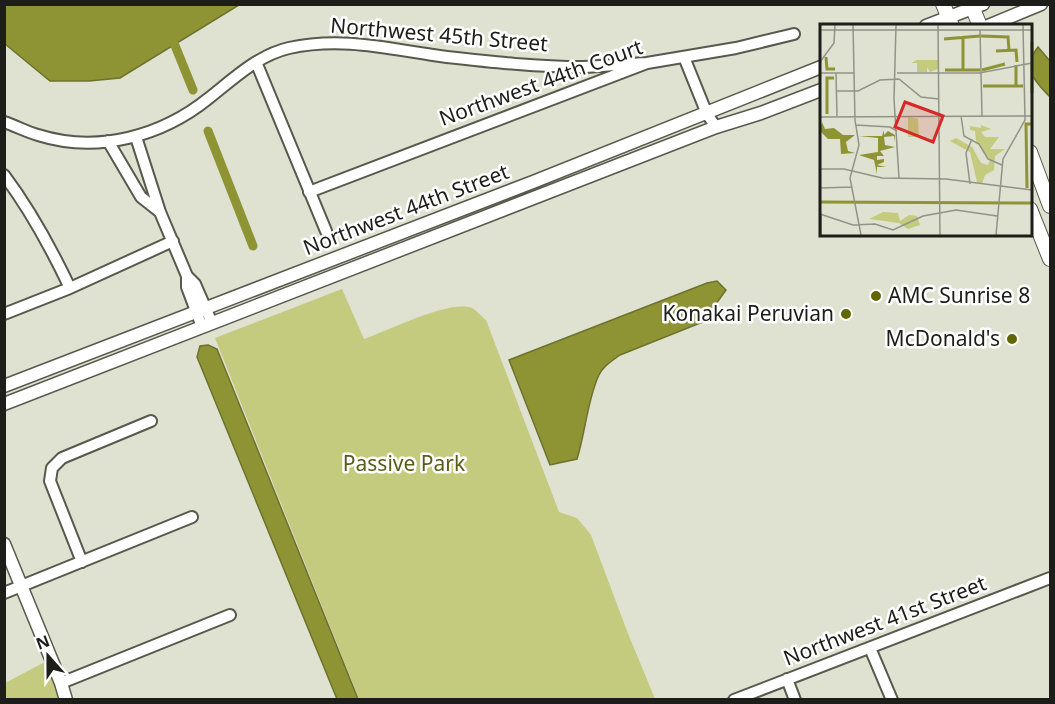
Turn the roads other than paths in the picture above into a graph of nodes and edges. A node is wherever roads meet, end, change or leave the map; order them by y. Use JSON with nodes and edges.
{"nodes":[{"id":1,"x":1041,"y":4,"type":"edge"},
{"id":2,"x":976,"y":6,"type":"edge"},
{"id":3,"x":948,"y":16,"type":"edge"},
{"id":4,"x":930,"y":24,"type":"edge"},
{"id":5,"x":980,"y":24,"type":"edge"},
{"id":6,"x":993,"y":24,"type":"edge"},
{"id":7,"x":794,"y":34,"type":"dead end"},
{"id":8,"x":684,"y":57,"type":"junction"},
{"id":9,"x":256,"y":62,"type":"junction"},
{"id":10,"x":647,"y":63,"type":"junction"},
{"id":11,"x":820,"y":67,"type":"edge"},
{"id":12,"x":820,"y":90,"type":"edge"},
{"id":13,"x":707,"y":114,"type":"junction"},
{"id":14,"x":4,"y":122,"type":"edge"},
{"id":15,"x":716,"y":127,"type":"junction"},
{"id":16,"x":136,"y":137,"type":"junction"},
{"id":17,"x":108,"y":141,"type":"junction"},
{"id":18,"x":1031,"y":157,"type":"edge"},
{"id":19,"x":4,"y":175,"type":"edge"},
{"id":20,"x":309,"y":192,"type":"junction"},
{"id":21,"x":1050,"y":206,"type":"edge"},
{"id":22,"x":160,"y":212,"type":"junction"},
{"id":23,"x":1031,"y":214,"type":"edge"},
{"id":24,"x":326,"y":231,"type":"dead end"},
{"id":25,"x":173,"y":241,"type":"junction"},
{"id":26,"x":1050,"y":259,"type":"edge"},
{"id":27,"x":70,"y":288,"type":"junction"},
{"id":28,"x":201,"y":310,"type":"junction"},
{"id":29,"x":4,"y":314,"type":"edge"},
{"id":30,"x":207,"y":325,"type":"junction"},
{"id":31,"x":4,"y":387,"type":"edge"},
{"id":32,"x":4,"y":404,"type":"edge"},
{"id":33,"x":151,"y":422,"type":"dead end"},
{"id":34,"x":192,"y":517,"type":"dead end"},
{"id":35,"x":4,"y":544,"type":"edge"},
{"id":36,"x":82,"y":562,"type":"junction"},
{"id":37,"x":1050,"y":578,"type":"edge"},
{"id":38,"x":22,"y":586,"type":"junction"},
{"id":39,"x":4,"y":593,"type":"edge"},
{"id":40,"x":230,"y":615,"type":"dead end"},
{"id":41,"x":870,"y":648,"type":"junction"},
{"id":42,"x":787,"y":679,"type":"junction"},
{"id":43,"x":61,"y":683,"type":"junction"},
{"id":44,"x":66,"y":699,"type":"edge"},
{"id":45,"x":734,"y":699,"type":"edge"},
{"id":46,"x":795,"y":699,"type":"edge"},
{"id":47,"x":892,"y":699,"type":"edge"}],
"edges":[{"from":1,"to":6,"type":"street"},
{"from":2,"to":3,"type":"street"},
{"from":2,"to":5,"type":"main road"},
{"from":3,"to":4,"type":"street"},
{"from":7,"to":8,"type":"street","name":"Northwest 44th Court"},
{"from":8,"to":10,"type":"street","name":"Northwest 44th Court"},
{"from":8,"to":13,"type":"street"},
{"from":9,"to":10,"type":"street","name":"Northwest 45th Street"},
{"from":9,"to":16,"type":"street","name":"Northwest 45th Street"},
{"from":9,"to":20,"type":"street"},
{"from":10,"to":20,"type":"street","name":"Northwest 44th Court"},
{"from":11,"to":13,"type":"street","name":"Northwest 44th Street"},
{"from":12,"to":15,"type":"street","name":"Northwest 44th Street"},
{"from":13,"to":15,"type":"street"},
{"from":13,"to":28,"type":"street","name":"Northwest 44th Street"},
{"from":14,"to":17,"type":"street","name":"Northwest 45th Street"},
{"from":15,"to":30,"type":"street","name":"Northwest 44th Street"},
{"from":16,"to":17,"type":"street","name":"Northwest 45th Street"},
{"from":16,"to":22,"type":"street"},
{"from":17,"to":22,"type":"street"},
{"from":18,"to":21,"type":"main road"},
{"from":19,"to":27,"type":"street"},
{"from":20,"to":24,"type":"street"},
{"from":22,"to":25,"type":"street"},
{"from":23,"to":26,"type":"main road"},
{"from":25,"to":27,"type":"street"},
{"from":25,"to":28,"type":"street"},
{"from":27,"to":29,"type":"street"},
{"from":28,"to":30,"type":"street"},
{"from":28,"to":31,"type":"street","name":"Northwest 44th Street"},
{"from":30,"to":32,"type":"street","name":"Northwest 44th Street"},
{"from":33,"to":36,"type":"street"},
{"from":34,"to":36,"type":"street"},
{"from":35,"to":38,"type":"street"},
{"from":36,"to":38,"type":"street"},
{"from":37,"to":41,"type":"street","name":"Northwest 41st Street"},
{"from":38,"to":39,"type":"street"},
{"from":38,"to":43,"type":"street"},
{"from":40,"to":43,"type":"street"},
{"from":41,"to":42,"type":"street","name":"Northwest 41st Street"},
{"from":41,"to":47,"type":"street"},
{"from":42,"to":45,"type":"street","name":"Northwest 41st Street"},
{"from":42,"to":46,"type":"street"},
{"from":43,"to":44,"type":"street"}]}
